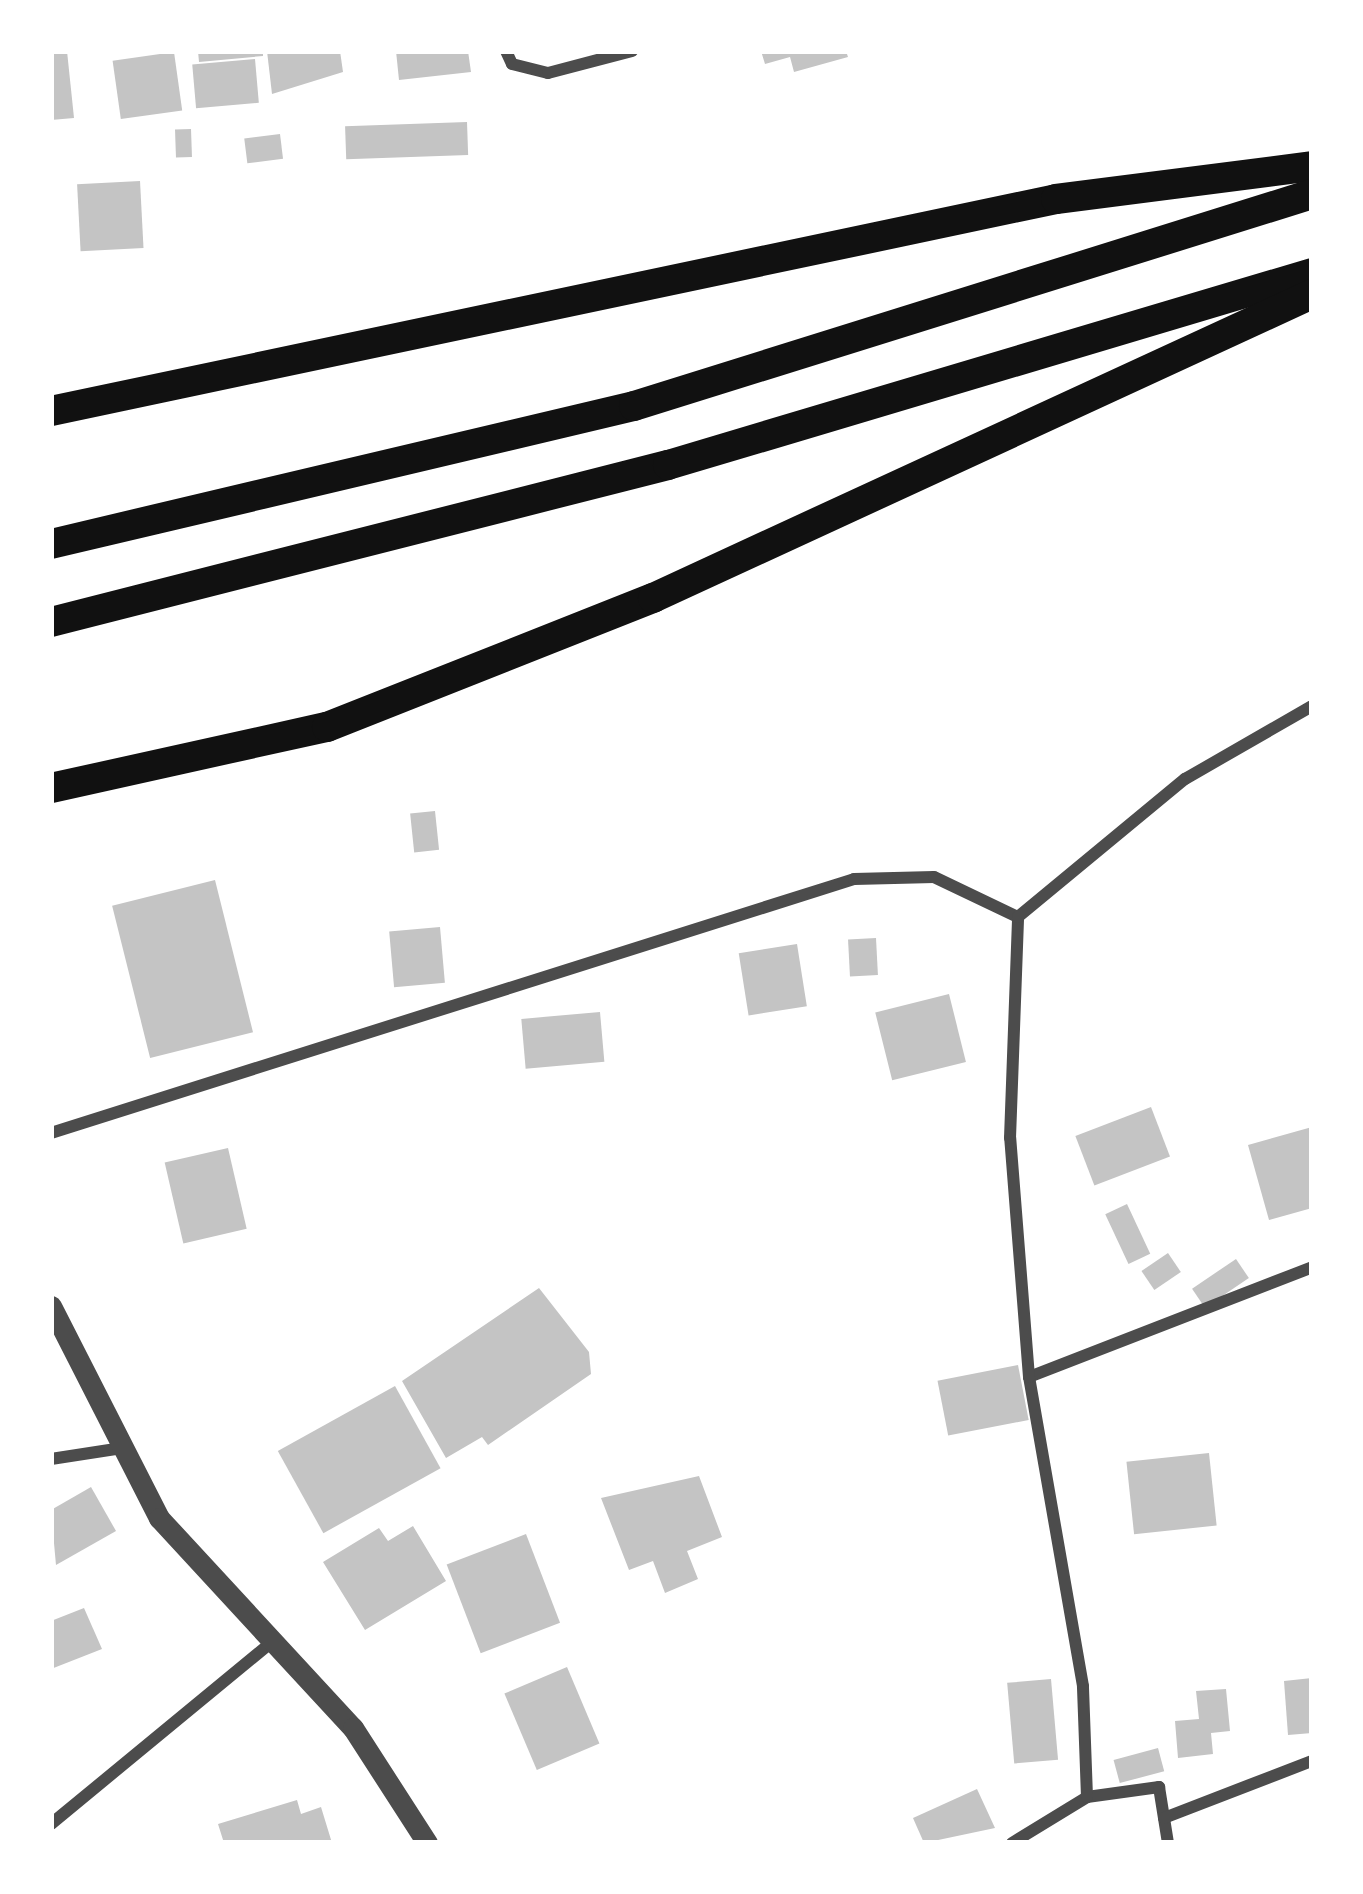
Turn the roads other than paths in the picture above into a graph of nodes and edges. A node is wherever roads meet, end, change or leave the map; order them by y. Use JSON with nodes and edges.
{"nodes":[{"id":1,"x":506,"y":51,"type":"edge"},
{"id":2,"x":632,"y":51,"type":"edge"},
{"id":3,"x":1312,"y":166,"type":"edge"},
{"id":4,"x":1312,"y":194,"type":"edge"},
{"id":5,"x":1312,"y":273,"type":"edge"},
{"id":6,"x":1312,"y":294,"type":"edge"},
{"id":7,"x":51,"y":411,"type":"edge"},
{"id":8,"x":51,"y":544,"type":"edge"},
{"id":9,"x":51,"y":622,"type":"edge"},
{"id":10,"x":1312,"y":706,"type":"edge"},
{"id":11,"x":51,"y":788,"type":"edge"},
{"id":12,"x":1018,"y":917,"type":"junction"},
{"id":13,"x":51,"y":1132,"type":"edge"},
{"id":14,"x":1312,"y":1267,"type":"edge"},
{"id":15,"x":51,"y":1306,"type":"edge"},
{"id":16,"x":1030,"y":1377,"type":"junction"},
{"id":17,"x":122,"y":1448,"type":"junction"},
{"id":18,"x":51,"y":1459,"type":"edge"},
{"id":19,"x":272,"y":1641,"type":"junction"},
{"id":20,"x":1312,"y":1761,"type":"edge"},
{"id":21,"x":1088,"y":1797,"type":"junction"},
{"id":22,"x":1164,"y":1818,"type":"junction"},
{"id":23,"x":51,"y":1824,"type":"edge"},
{"id":24,"x":427,"y":1843,"type":"edge"},
{"id":25,"x":1012,"y":1843,"type":"edge"},
{"id":26,"x":1168,"y":1843,"type":"edge"}],
"edges":[{"from":1,"to":2,"type":"street"},
{"from":3,"to":7,"type":"highway"},
{"from":4,"to":8,"type":"highway"},
{"from":5,"to":9,"type":"highway"},
{"from":6,"to":11,"type":"highway"},
{"from":10,"to":12,"type":"street"},
{"from":12,"to":13,"type":"street"},
{"from":12,"to":16,"type":"street"},
{"from":14,"to":16,"type":"street"},
{"from":15,"to":17,"type":"street"},
{"from":16,"to":21,"type":"street"},
{"from":17,"to":18,"type":"street"},
{"from":17,"to":19,"type":"street"},
{"from":19,"to":23,"type":"street"},
{"from":19,"to":24,"type":"street"},
{"from":20,"to":22,"type":"street"},
{"from":21,"to":22,"type":"street"},
{"from":21,"to":25,"type":"street"},
{"from":22,"to":26,"type":"street"}]}
